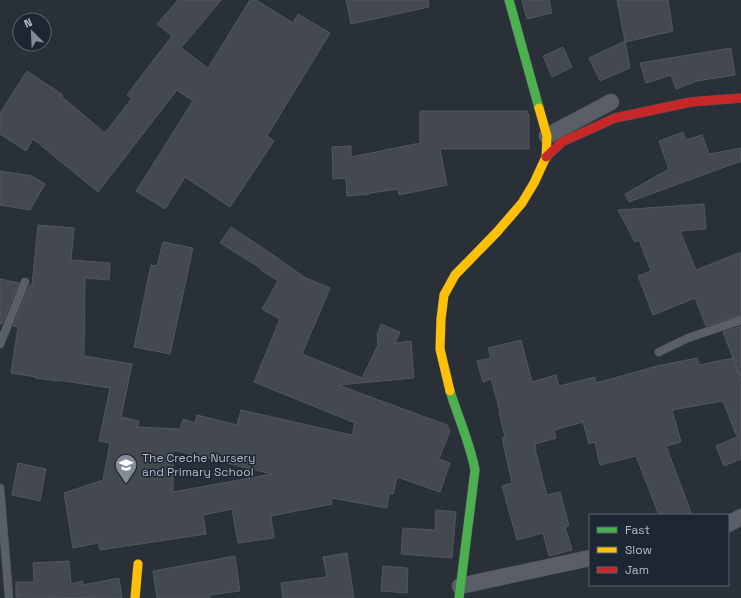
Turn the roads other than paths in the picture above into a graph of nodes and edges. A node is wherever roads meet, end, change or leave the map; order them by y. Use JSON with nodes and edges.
{"nodes":[{"id":1,"x":509,"y":0,"type":"edge"},
{"id":2,"x":741,"y":98,"type":"edge"},
{"id":3,"x":611,"y":102,"type":"dead end"},
{"id":4,"x":546,"y":136,"type":"junction"},
{"id":5,"x":546,"y":158,"type":"junction"},
{"id":6,"x":25,"y":282,"type":"dead end"},
{"id":7,"x":741,"y":320,"type":"edge"},
{"id":8,"x":0,"y":344,"type":"edge"},
{"id":9,"x":659,"y":352,"type":"dead end"},
{"id":10,"x":0,"y":488,"type":"edge"},
{"id":11,"x":741,"y":517,"type":"edge"},
{"id":12,"x":729,"y":523,"type":"edge"},
{"id":13,"x":589,"y":558,"type":"edge"},
{"id":14,"x":138,"y":564,"type":"dead end"},
{"id":15,"x":460,"y":592,"type":"edge"},
{"id":16,"x":9,"y":598,"type":"edge"},
{"id":17,"x":135,"y":598,"type":"edge"}],
"edges":[{"from":1,"to":4,"type":"street"},
{"from":2,"to":5,"type":"street"},
{"from":3,"to":4,"type":"street"},
{"from":4,"to":5,"type":"street"},
{"from":5,"to":15,"type":"street"},
{"from":6,"to":8,"type":"lane"},
{"from":7,"to":9,"type":"lane"},
{"from":10,"to":16,"type":"lane"},
{"from":11,"to":12,"type":"street"},
{"from":13,"to":15,"type":"street"},
{"from":14,"to":17,"type":"street"}]}
